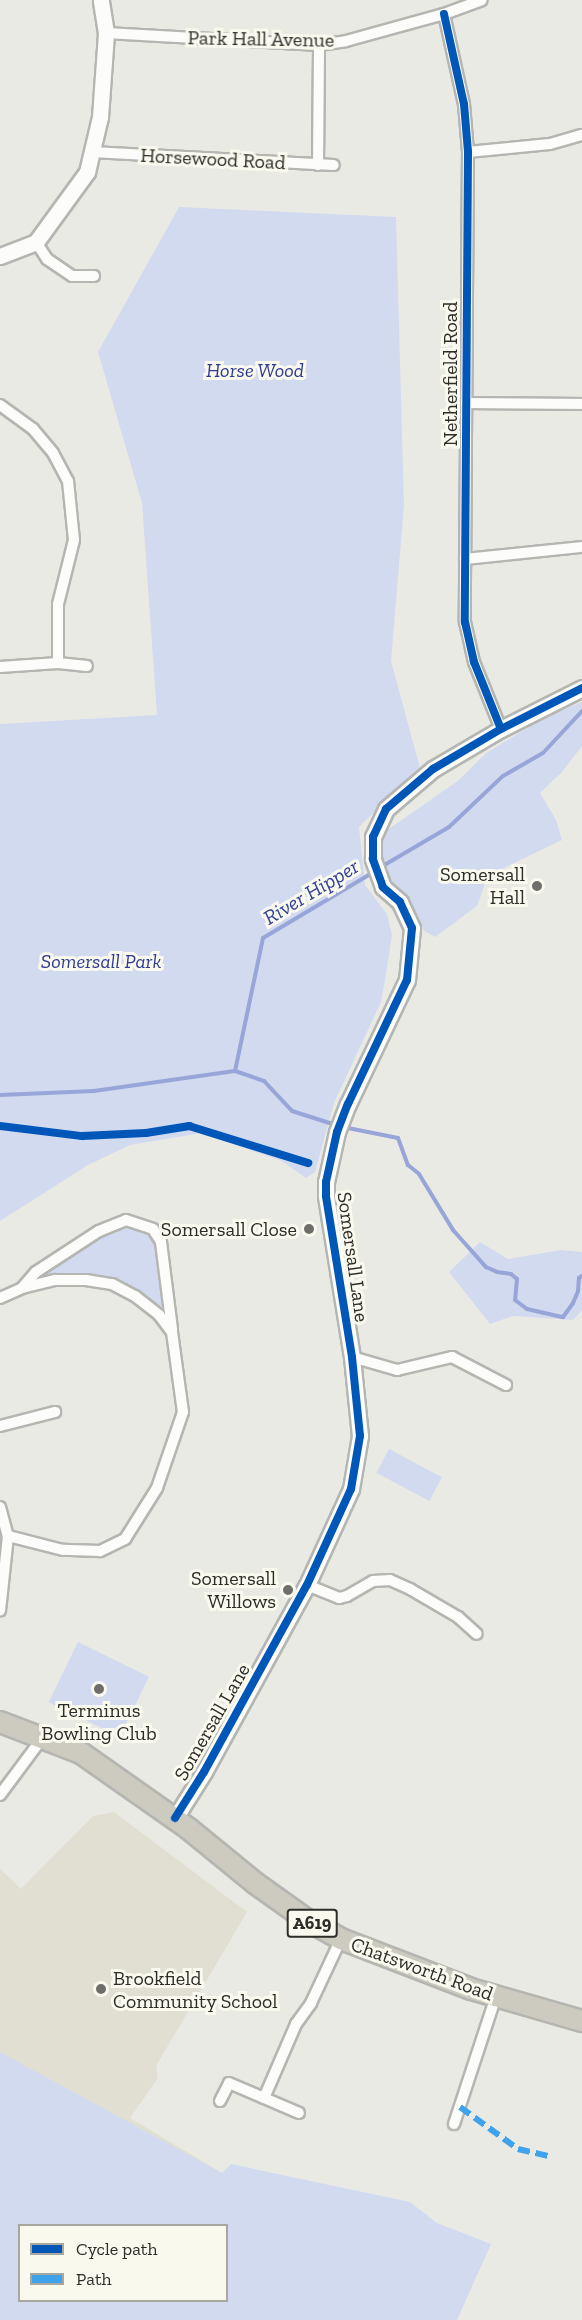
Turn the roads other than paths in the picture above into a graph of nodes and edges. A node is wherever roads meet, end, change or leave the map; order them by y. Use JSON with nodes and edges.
{"nodes":[{"id":1,"x":100,"y":0,"type":"edge"},
{"id":2,"x":482,"y":0,"type":"edge"},
{"id":3,"x":444,"y":14,"type":"junction"},
{"id":4,"x":106,"y":33,"type":"junction"},
{"id":5,"x":319,"y":45,"type":"junction"},
{"id":6,"x":582,"y":135,"type":"edge"},
{"id":7,"x":92,"y":152,"type":"junction"},
{"id":8,"x":468,"y":153,"type":"junction"},
{"id":9,"x":318,"y":165,"type":"junction"},
{"id":10,"x":334,"y":165,"type":"dead end"},
{"id":11,"x":36,"y":242,"type":"junction"},
{"id":12,"x":0,"y":256,"type":"edge"},
{"id":13,"x":94,"y":276,"type":"dead end"},
{"id":14,"x":466,"y":403,"type":"junction"},
{"id":15,"x":582,"y":404,"type":"edge"},
{"id":16,"x":0,"y":405,"type":"edge"},
{"id":17,"x":582,"y":547,"type":"edge"},
{"id":18,"x":465,"y":559,"type":"junction"},
{"id":19,"x":58,"y":663,"type":"junction"},
{"id":20,"x":87,"y":666,"type":"dead end"},
{"id":21,"x":0,"y":668,"type":"edge"},
{"id":22,"x":582,"y":687,"type":"edge"},
{"id":23,"x":501,"y":729,"type":"junction"},
{"id":24,"x":22,"y":1288,"type":"junction"},
{"id":25,"x":0,"y":1298,"type":"edge"},
{"id":26,"x":172,"y":1332,"type":"junction"},
{"id":27,"x":352,"y":1357,"type":"junction"},
{"id":28,"x":506,"y":1384,"type":"dead end"},
{"id":29,"x":55,"y":1412,"type":"dead end"},
{"id":30,"x":0,"y":1426,"type":"edge"},
{"id":31,"x":0,"y":1508,"type":"edge"},
{"id":32,"x":8,"y":1536,"type":"junction"},
{"id":33,"x":307,"y":1585,"type":"junction"},
{"id":34,"x":0,"y":1611,"type":"edge"},
{"id":35,"x":477,"y":1634,"type":"dead end"},
{"id":36,"x":0,"y":1722,"type":"edge"},
{"id":37,"x":43,"y":1737,"type":"junction"},
{"id":38,"x":0,"y":1795,"type":"edge"},
{"id":39,"x":174,"y":1818,"type":"junction"},
{"id":40,"x":341,"y":1939,"type":"junction"},
{"id":41,"x":496,"y":1996,"type":"junction"},
{"id":42,"x":582,"y":2021,"type":"edge"},
{"id":43,"x":264,"y":2098,"type":"junction"},
{"id":44,"x":220,"y":2101,"type":"dead end"},
{"id":45,"x":299,"y":2113,"type":"dead end"},
{"id":46,"x":454,"y":2124,"type":"dead end"}],
"edges":[{"from":1,"to":4,"type":"street"},
{"from":2,"to":3,"type":"street","name":"Park Hall Avenue"},
{"from":3,"to":5,"type":"street","name":"Park Hall Avenue"},
{"from":3,"to":8,"type":"street","name":"Netherfield Road"},
{"from":4,"to":5,"type":"street","name":"Park Hall Avenue"},
{"from":4,"to":7,"type":"street"},
{"from":5,"to":9,"type":"street"},
{"from":6,"to":8,"type":"street"},
{"from":7,"to":9,"type":"street","name":"Horsewood Road"},
{"from":7,"to":11,"type":"street"},
{"from":8,"to":14,"type":"street","name":"Netherfield Road"},
{"from":9,"to":10,"type":"street","name":"Horsewood Road"},
{"from":11,"to":12,"type":"street"},
{"from":11,"to":13,"type":"street"},
{"from":14,"to":15,"type":"street"},
{"from":14,"to":18,"type":"street","name":"Netherfield Road"},
{"from":16,"to":19,"type":"street"},
{"from":17,"to":18,"type":"street"},
{"from":18,"to":23,"type":"street","name":"Netherfield Road"},
{"from":19,"to":20,"type":"street"},
{"from":19,"to":21,"type":"street"},
{"from":22,"to":23,"type":"street","name":"Somersall Lane"},
{"from":23,"to":27,"type":"street","name":"Somersall Lane"},
{"from":24,"to":25,"type":"street"},
{"from":24,"to":26,"type":"street"},
{"from":24,"to":26,"type":"street"},
{"from":26,"to":32,"type":"street"},
{"from":27,"to":28,"type":"street"},
{"from":27,"to":33,"type":"street","name":"Somersall Lane"},
{"from":29,"to":30,"type":"street"},
{"from":31,"to":32,"type":"street"},
{"from":32,"to":34,"type":"street"},
{"from":33,"to":35,"type":"street"},
{"from":33,"to":39,"type":"street","name":"Somersall Lane"},
{"from":36,"to":37,"type":"highway","name":"Chatsworth Road","number":"A619"},
{"from":37,"to":38,"type":"street"},
{"from":37,"to":39,"type":"highway","name":"Chatsworth Road","number":"A619"},
{"from":39,"to":40,"type":"highway","name":"Chatsworth Road","number":"A619"},
{"from":40,"to":41,"type":"highway","name":"Chatsworth Road","number":"A619"},
{"from":40,"to":43,"type":"street"},
{"from":41,"to":42,"type":"highway","name":"Chatsworth Road","number":"A619"},
{"from":41,"to":46,"type":"street"},
{"from":43,"to":44,"type":"street"},
{"from":43,"to":45,"type":"street"}]}
